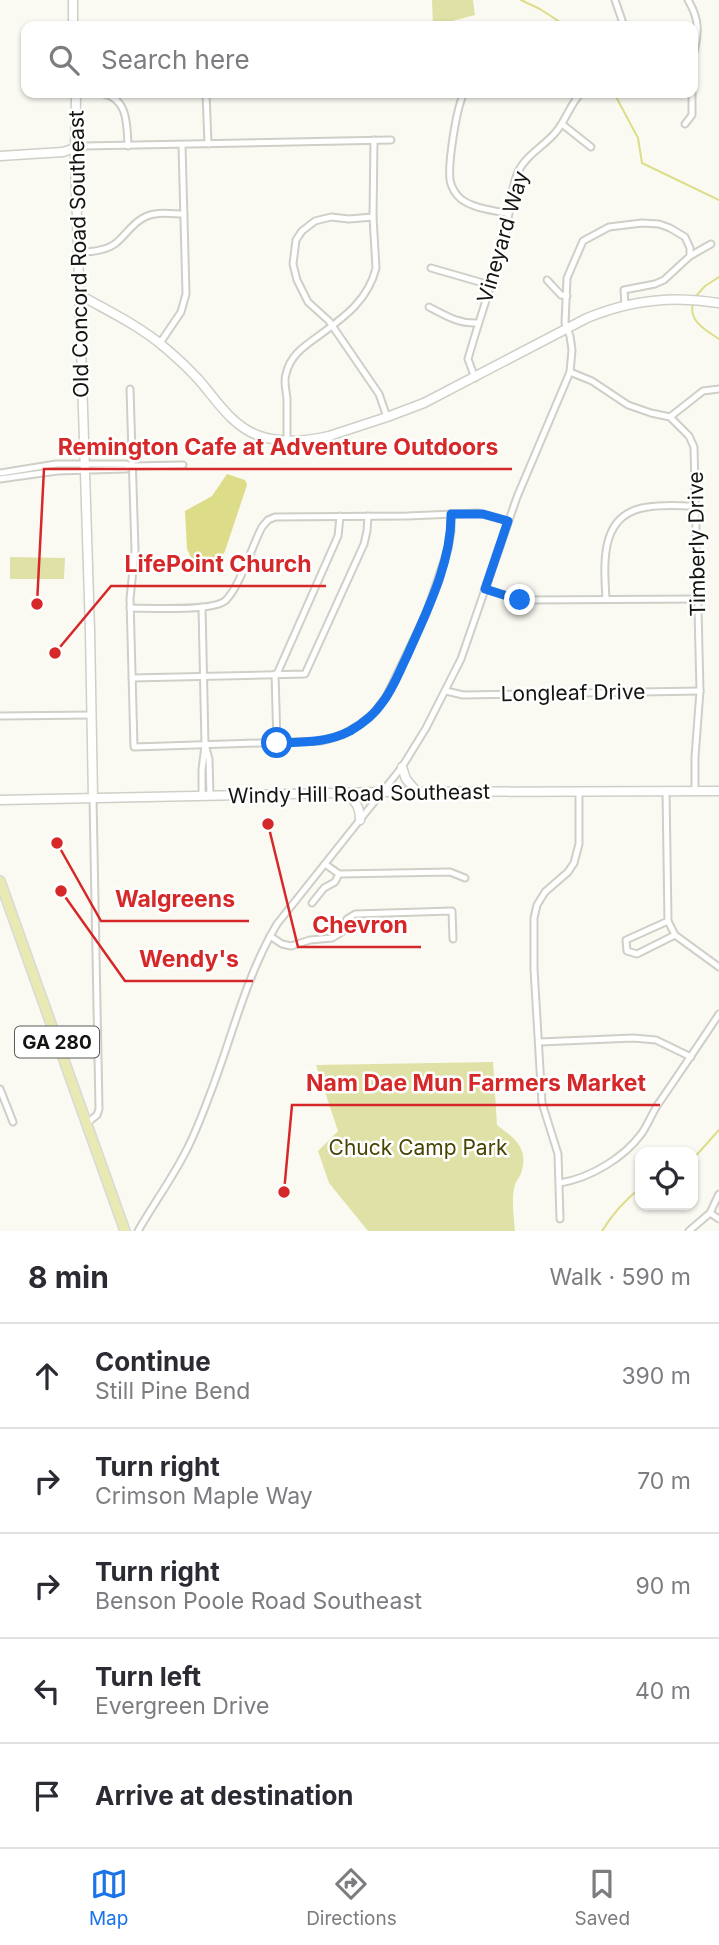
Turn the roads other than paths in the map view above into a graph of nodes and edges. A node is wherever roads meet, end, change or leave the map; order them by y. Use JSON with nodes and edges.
{"nodes":[{"id":1,"x":73,"y":0,"type":"edge"},
{"id":2,"x":615,"y":0,"type":"edge"},
{"id":3,"x":688,"y":0,"type":"edge"},
{"id":4,"x":73,"y":21,"type":"edge"},
{"id":5,"x":622,"y":21,"type":"edge"},
{"id":6,"x":697,"y":21,"type":"edge"},
{"id":7,"x":76,"y":98,"type":"edge"},
{"id":8,"x":117,"y":98,"type":"edge"},
{"id":9,"x":206,"y":98,"type":"edge"},
{"id":10,"x":462,"y":98,"type":"edge"},
{"id":11,"x":578,"y":98,"type":"edge"},
{"id":12,"x":692,"y":98,"type":"edge"},
{"id":13,"x":562,"y":124,"type":"junction"},
{"id":14,"x":685,"y":124,"type":"dead end"},
{"id":15,"x":374,"y":140,"type":"junction"},
{"id":16,"x":391,"y":140,"type":"dead end"},
{"id":17,"x":208,"y":144,"type":"junction"},
{"id":18,"x":182,"y":145,"type":"junction"},
{"id":19,"x":128,"y":146,"type":"junction"},
{"id":20,"x":591,"y":147,"type":"dead end"},
{"id":21,"x":75,"y":148,"type":"junction"},
{"id":22,"x":0,"y":156,"type":"edge"},
{"id":23,"x":184,"y":214,"type":"junction"},
{"id":24,"x":509,"y":214,"type":"junction"},
{"id":25,"x":373,"y":217,"type":"junction"},
{"id":26,"x":711,"y":244,"type":"dead end"},
{"id":27,"x":79,"y":252,"type":"junction"},
{"id":28,"x":690,"y":256,"type":"junction"},
{"id":29,"x":431,"y":268,"type":"dead end"},
{"id":30,"x":547,"y":280,"type":"dead end"},
{"id":31,"x":490,"y":285,"type":"junction"},
{"id":32,"x":80,"y":295,"type":"junction"},
{"id":33,"x":567,"y":296,"type":"junction"},
{"id":34,"x":716,"y":302,"type":"edge"},
{"id":35,"x":625,"y":304,"type":"junction"},
{"id":36,"x":429,"y":307,"type":"dead end"},
{"id":37,"x":478,"y":323,"type":"junction"},
{"id":38,"x":331,"y":327,"type":"junction"},
{"id":39,"x":566,"y":329,"type":"junction"},
{"id":40,"x":160,"y":344,"type":"junction"},
{"id":41,"x":570,"y":372,"type":"junction"},
{"id":42,"x":475,"y":378,"type":"junction"},
{"id":43,"x":130,"y":389,"type":"dead end"},
{"id":44,"x":719,"y":389,"type":"edge"},
{"id":45,"x":387,"y":417,"type":"junction"},
{"id":46,"x":670,"y":417,"type":"junction"},
{"id":47,"x":287,"y":440,"type":"junction"},
{"id":48,"x":183,"y":465,"type":"dead end"},
{"id":49,"x":132,"y":466,"type":"junction"},
{"id":50,"x":85,"y":467,"type":"junction"},
{"id":51,"x":0,"y":473,"type":"edge"},
{"id":52,"x":0,"y":480,"type":"edge"},
{"id":53,"x":696,"y":506,"type":"junction"},
{"id":54,"x":451,"y":514,"type":"junction"},
{"id":55,"x":340,"y":516,"type":"junction"},
{"id":56,"x":368,"y":516,"type":"junction"},
{"id":57,"x":508,"y":521,"type":"junction"},
{"id":58,"x":485,"y":589,"type":"junction"},
{"id":59,"x":699,"y":598,"type":"junction"},
{"id":60,"x":606,"y":599,"type":"junction"},
{"id":61,"x":202,"y":607,"type":"junction"},
{"id":62,"x":130,"y":608,"type":"junction"},
{"id":63,"x":276,"y":674,"type":"junction"},
{"id":64,"x":204,"y":676,"type":"junction"},
{"id":65,"x":132,"y":678,"type":"junction"},
{"id":66,"x":446,"y":691,"type":"junction"},
{"id":67,"x":700,"y":691,"type":"junction"},
{"id":68,"x":92,"y":715,"type":"junction"},
{"id":69,"x":0,"y":716,"type":"edge"},
{"id":70,"x":277,"y":743,"type":"junction"},
{"id":71,"x":205,"y":745,"type":"junction"},
{"id":72,"x":402,"y":767,"type":"junction"},
{"id":73,"x":695,"y":791,"type":"junction"},
{"id":74,"x":719,"y":791,"type":"edge"},
{"id":75,"x":383,"y":792,"type":"junction"},
{"id":76,"x":417,"y":792,"type":"junction"},
{"id":77,"x":579,"y":792,"type":"junction"},
{"id":78,"x":666,"y":792,"type":"junction"},
{"id":79,"x":345,"y":793,"type":"junction"},
{"id":80,"x":206,"y":796,"type":"junction"},
{"id":81,"x":93,"y":798,"type":"junction"},
{"id":82,"x":0,"y":800,"type":"edge"},
{"id":83,"x":360,"y":820,"type":"junction"},
{"id":84,"x":324,"y":864,"type":"junction"},
{"id":85,"x":339,"y":874,"type":"junction"},
{"id":86,"x":465,"y":878,"type":"dead end"},
{"id":87,"x":0,"y":881,"type":"edge"},
{"id":88,"x":312,"y":903,"type":"dead end"},
{"id":89,"x":668,"y":921,"type":"junction"},
{"id":90,"x":675,"y":935,"type":"junction"},
{"id":91,"x":270,"y":936,"type":"junction"},
{"id":92,"x":453,"y":939,"type":"dead end"},
{"id":93,"x":719,"y":967,"type":"edge"},
{"id":94,"x":719,"y":1014,"type":"edge"},
{"id":95,"x":540,"y":1042,"type":"junction"},
{"id":96,"x":691,"y":1057,"type":"junction"},
{"id":97,"x":0,"y":1089,"type":"edge"},
{"id":98,"x":13,"y":1122,"type":"dead end"},
{"id":99,"x":87,"y":1123,"type":"junction"},
{"id":100,"x":560,"y":1183,"type":"junction"},
{"id":101,"x":719,"y":1194,"type":"edge"},
{"id":102,"x":710,"y":1213,"type":"junction"},
{"id":103,"x":561,"y":1219,"type":"dead end"},
{"id":104,"x":719,"y":1219,"type":"edge"},
{"id":105,"x":125,"y":1231,"type":"edge"},
{"id":106,"x":138,"y":1231,"type":"edge"},
{"id":107,"x":689,"y":1231,"type":"edge"}],
"edges":[{"from":1,"to":4,"type":"street"},
{"from":2,"to":5,"type":"street"},
{"from":3,"to":6,"type":"street"},
{"from":7,"to":21,"type":"street","name":"Old Concord Road Southeast"},
{"from":8,"to":19,"type":"street"},
{"from":9,"to":17,"type":"street"},
{"from":10,"to":24,"type":"street"},
{"from":11,"to":13,"type":"street","name":"Vineyard Way"},
{"from":12,"to":14,"type":"street"},
{"from":13,"to":20,"type":"street"},
{"from":13,"to":24,"type":"street","name":"Vineyard Way"},
{"from":15,"to":16,"type":"street"},
{"from":15,"to":17,"type":"street"},
{"from":15,"to":25,"type":"street"},
{"from":17,"to":18,"type":"street"},
{"from":18,"to":19,"type":"street"},
{"from":18,"to":23,"type":"street"},
{"from":19,"to":21,"type":"street"},
{"from":21,"to":22,"type":"street"},
{"from":21,"to":27,"type":"street","name":"Old Concord Road Southeast"},
{"from":23,"to":27,"type":"street"},
{"from":23,"to":40,"type":"street"},
{"from":24,"to":31,"type":"street","name":"Vineyard Way"},
{"from":25,"to":38,"type":"street"},
{"from":25,"to":38,"type":"street"},
{"from":26,"to":28,"type":"street"},
{"from":27,"to":32,"type":"street","name":"Old Concord Road Southeast"},
{"from":28,"to":33,"type":"street"},
{"from":28,"to":35,"type":"street"},
{"from":29,"to":31,"type":"street"},
{"from":30,"to":33,"type":"street"},
{"from":31,"to":37,"type":"street","name":"Vineyard Way"},
{"from":32,"to":40,"type":"street"},
{"from":32,"to":50,"type":"street","name":"Old Concord Road Southeast"},
{"from":33,"to":39,"type":"street"},
{"from":34,"to":35,"type":"street"},
{"from":35,"to":39,"type":"street"},
{"from":36,"to":37,"type":"street"},
{"from":37,"to":42,"type":"street","name":"Vineyard Way"},
{"from":38,"to":45,"type":"street"},
{"from":38,"to":47,"type":"street"},
{"from":39,"to":41,"type":"street"},
{"from":39,"to":42,"type":"street"},
{"from":40,"to":47,"type":"street"},
{"from":41,"to":46,"type":"street"},
{"from":41,"to":57,"type":"street"},
{"from":42,"to":45,"type":"street"},
{"from":43,"to":49,"type":"street"},
{"from":44,"to":46,"type":"street"},
{"from":45,"to":47,"type":"street"},
{"from":46,"to":53,"type":"street","name":"Timberly Drive"},
{"from":48,"to":49,"type":"street"},
{"from":49,"to":50,"type":"street"},
{"from":49,"to":62,"type":"street"},
{"from":50,"to":51,"type":"street"},
{"from":50,"to":52,"type":"street"},
{"from":50,"to":68,"type":"street","name":"Old Concord Road Southeast"},
{"from":53,"to":59,"type":"street","name":"Timberly Drive"},
{"from":53,"to":60,"type":"street"},
{"from":54,"to":56,"type":"street"},
{"from":54,"to":57,"type":"street"},
{"from":54,"to":70,"type":"street"},
{"from":55,"to":56,"type":"street"},
{"from":55,"to":61,"type":"street"},
{"from":55,"to":63,"type":"street"},
{"from":56,"to":63,"type":"street"},
{"from":57,"to":58,"type":"street"},
{"from":58,"to":60,"type":"street"},
{"from":58,"to":66,"type":"street"},
{"from":59,"to":60,"type":"street"},
{"from":59,"to":67,"type":"street","name":"Timberly Drive"},
{"from":61,"to":62,"type":"street"},
{"from":61,"to":64,"type":"street"},
{"from":62,"to":65,"type":"street"},
{"from":63,"to":64,"type":"street"},
{"from":63,"to":70,"type":"street"},
{"from":64,"to":65,"type":"street"},
{"from":64,"to":71,"type":"street"},
{"from":65,"to":71,"type":"street"},
{"from":66,"to":67,"type":"street","name":"Longleaf Drive"},
{"from":66,"to":72,"type":"street"},
{"from":67,"to":73,"type":"street","name":"Timberly Drive"},
{"from":68,"to":69,"type":"street"},
{"from":68,"to":81,"type":"street","name":"Old Concord Road Southeast"},
{"from":70,"to":71,"type":"street"},
{"from":71,"to":80,"type":"street"},
{"from":72,"to":75,"type":"street"},
{"from":72,"to":76,"type":"street"},
{"from":73,"to":74,"type":"street","name":"Windy Hill Road Southeast"},
{"from":73,"to":78,"type":"street","name":"Windy Hill Road Southeast"},
{"from":75,"to":76,"type":"street","name":"Windy Hill Road Southeast"},
{"from":75,"to":79,"type":"street","name":"Windy Hill Road Southeast"},
{"from":75,"to":83,"type":"street"},
{"from":76,"to":77,"type":"street","name":"Windy Hill Road Southeast"},
{"from":77,"to":78,"type":"street","name":"Windy Hill Road Southeast"},
{"from":77,"to":95,"type":"street"},
{"from":78,"to":89,"type":"street"},
{"from":79,"to":80,"type":"street","name":"Windy Hill Road Southeast"},
{"from":79,"to":83,"type":"street"},
{"from":80,"to":81,"type":"street","name":"Windy Hill Road Southeast"},
{"from":81,"to":82,"type":"street","name":"Windy Hill Road Southeast"},
{"from":81,"to":99,"type":"street","name":"Old Concord Road Southeast"},
{"from":83,"to":84,"type":"street"},
{"from":84,"to":85,"type":"street"},
{"from":84,"to":91,"type":"street"},
{"from":85,"to":86,"type":"street"},
{"from":85,"to":88,"type":"street"},
{"from":87,"to":99,"type":"main road","number":"GA 280"},
{"from":89,"to":90,"type":"street"},
{"from":89,"to":90,"type":"street"},
{"from":90,"to":93,"type":"street"},
{"from":91,"to":92,"type":"street"},
{"from":91,"to":106,"type":"street"},
{"from":94,"to":96,"type":"street"},
{"from":95,"to":96,"type":"street"},
{"from":95,"to":100,"type":"street"},
{"from":96,"to":100,"type":"street"},
{"from":97,"to":98,"type":"street"},
{"from":99,"to":105,"type":"main road","number":"GA 280"},
{"from":100,"to":103,"type":"street"},
{"from":101,"to":102,"type":"street"},
{"from":102,"to":104,"type":"street"},
{"from":102,"to":107,"type":"street"}]}
